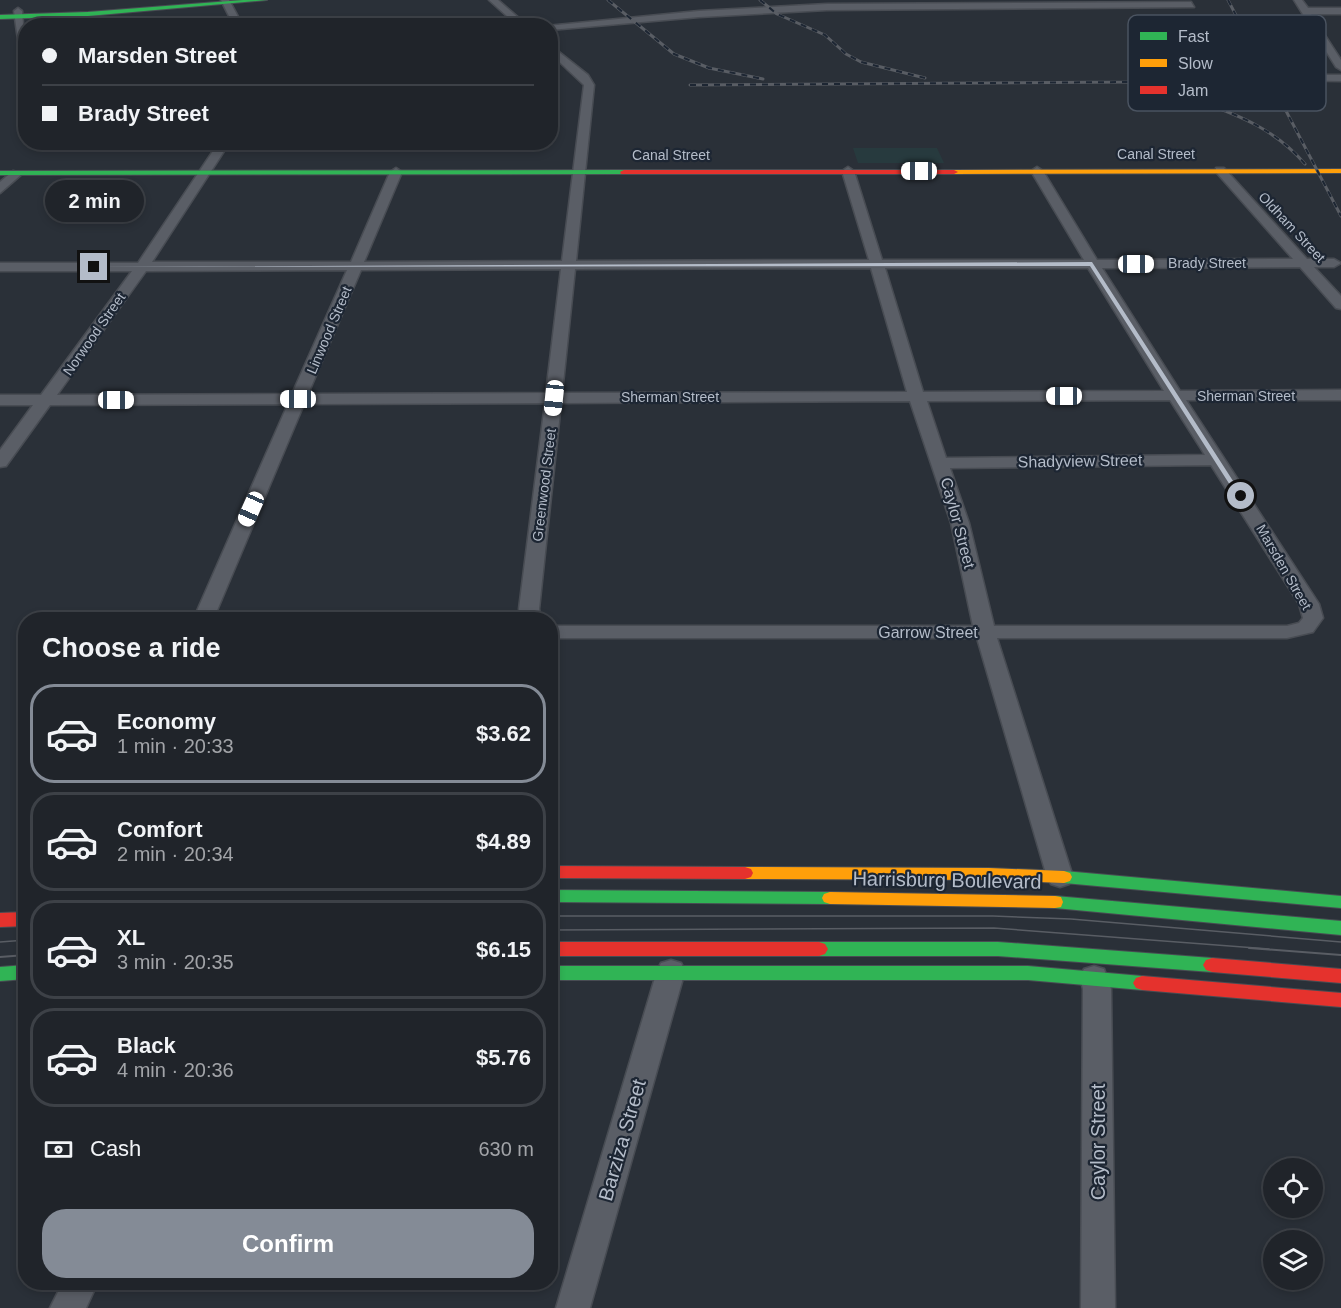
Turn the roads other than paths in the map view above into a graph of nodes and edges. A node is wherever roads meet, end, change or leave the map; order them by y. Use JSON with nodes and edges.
{"nodes":[{"id":1,"x":205,"y":0,"type":"edge"},
{"id":2,"x":264,"y":0,"type":"edge"},
{"id":3,"x":493,"y":0,"type":"edge"},
{"id":4,"x":1298,"y":0,"type":"edge"},
{"id":5,"x":226,"y":2,"type":"edge"},
{"id":6,"x":1191,"y":5,"type":"dead end"},
{"id":7,"x":1306,"y":11,"type":"junction"},
{"id":8,"x":1341,"y":11,"type":"edge"},
{"id":9,"x":0,"y":12,"type":"edge"},
{"id":10,"x":18,"y":14,"type":"junction"},
{"id":11,"x":1308,"y":15,"type":"edge"},
{"id":12,"x":0,"y":17,"type":"edge"},
{"id":13,"x":19,"y":18,"type":"edge"},
{"id":14,"x":235,"y":18,"type":"edge"},
{"id":15,"x":514,"y":18,"type":"edge"},
{"id":16,"x":558,"y":26,"type":"edge"},
{"id":17,"x":1326,"y":44,"type":"edge"},
{"id":18,"x":558,"y":55,"type":"edge"},
{"id":19,"x":1341,"y":67,"type":"edge"},
{"id":20,"x":219,"y":150,"type":"edge"},
{"id":21,"x":1220,"y":170,"type":"junction"},
{"id":22,"x":579,"y":171,"type":"junction"},
{"id":23,"x":848,"y":171,"type":"junction"},
{"id":24,"x":1037,"y":171,"type":"junction"},
{"id":25,"x":1341,"y":171,"type":"edge"},
{"id":26,"x":204,"y":172,"type":"junction"},
{"id":27,"x":396,"y":172,"type":"junction"},
{"id":28,"x":0,"y":173,"type":"edge"},
{"id":29,"x":17,"y":173,"type":"junction"},
{"id":30,"x":0,"y":189,"type":"edge"},
{"id":31,"x":1306,"y":263,"type":"junction"},
{"id":32,"x":1334,"y":263,"type":"dead end"},
{"id":33,"x":876,"y":264,"type":"junction"},
{"id":34,"x":1092,"y":264,"type":"junction"},
{"id":35,"x":356,"y":265,"type":"junction"},
{"id":36,"x":568,"y":265,"type":"junction"},
{"id":37,"x":0,"y":267,"type":"edge"},
{"id":38,"x":142,"y":267,"type":"junction"},
{"id":39,"x":1341,"y":305,"type":"edge"},
{"id":40,"x":1341,"y":395,"type":"edge"},
{"id":41,"x":1176,"y":396,"type":"junction"},
{"id":42,"x":917,"y":397,"type":"junction"},
{"id":43,"x":554,"y":398,"type":"junction"},
{"id":44,"x":298,"y":399,"type":"junction"},
{"id":45,"x":0,"y":400,"type":"edge"},
{"id":46,"x":47,"y":400,"type":"junction"},
{"id":47,"x":1218,"y":460,"type":"junction"},
{"id":48,"x":0,"y":462,"type":"edge"},
{"id":49,"x":941,"y":463,"type":"junction"},
{"id":50,"x":206,"y":612,"type":"edge"},
{"id":51,"x":530,"y":612,"type":"edge"},
{"id":52,"x":1306,"y":628,"type":"joint"},
{"id":53,"x":558,"y":632,"type":"edge"},
{"id":54,"x":985,"y":632,"type":"junction"},
{"id":55,"x":558,"y":872,"type":"edge"},
{"id":56,"x":1060,"y":877,"type":"junction"},
{"id":57,"x":558,"y":896,"type":"edge"},
{"id":58,"x":1341,"y":902,"type":"edge"},
{"id":59,"x":18,"y":919,"type":"edge"},
{"id":60,"x":0,"y":920,"type":"edge"},
{"id":61,"x":1341,"y":928,"type":"edge"},
{"id":62,"x":558,"y":950,"type":"edge"},
{"id":63,"x":671,"y":971,"type":"junction"},
{"id":64,"x":18,"y":973,"type":"edge"},
{"id":65,"x":0,"y":974,"type":"edge"},
{"id":66,"x":558,"y":974,"type":"edge"},
{"id":67,"x":1341,"y":976,"type":"edge"},
{"id":68,"x":1094,"y":977,"type":"junction"},
{"id":69,"x":0,"y":980,"type":"edge"},
{"id":70,"x":18,"y":980,"type":"edge"},
{"id":71,"x":1341,"y":1000,"type":"edge"},
{"id":72,"x":77,"y":1290,"type":"edge"},
{"id":73,"x":67,"y":1308,"type":"edge"},
{"id":74,"x":573,"y":1308,"type":"edge"},
{"id":75,"x":1098,"y":1308,"type":"edge"}],
"edges":[{"from":1,"to":10,"type":"main road"},
{"from":2,"to":5,"type":"main road"},
{"from":3,"to":15,"type":"street"},
{"from":4,"to":7,"type":"street"},
{"from":5,"to":10,"type":"main road"},
{"from":5,"to":14,"type":"street"},
{"from":6,"to":16,"type":"street"},
{"from":7,"to":8,"type":"street"},
{"from":7,"to":11,"type":"street"},
{"from":9,"to":10,"type":"main road"},
{"from":10,"to":12,"type":"main road"},
{"from":10,"to":13,"type":"street"},
{"from":17,"to":19,"type":"street"},
{"from":18,"to":22,"type":"street","name":"Greenwood Street"},
{"from":20,"to":26,"type":"street","name":"Norwood Street"},
{"from":21,"to":24,"type":"main road","name":"Canal Street"},
{"from":21,"to":25,"type":"main road","name":"Canal Street"},
{"from":21,"to":31,"type":"street","name":"Oldham Street"},
{"from":22,"to":23,"type":"main road","name":"Canal Street"},
{"from":22,"to":27,"type":"main road","name":"Canal Street"},
{"from":22,"to":36,"type":"street","name":"Greenwood Street"},
{"from":23,"to":24,"type":"main road","name":"Canal Street"},
{"from":23,"to":33,"type":"street","name":"Caylor Street"},
{"from":24,"to":34,"type":"street","name":"Marsden Street"},
{"from":26,"to":27,"type":"main road","name":"Canal Street"},
{"from":26,"to":29,"type":"main road","name":"Canal Street"},
{"from":26,"to":38,"type":"street","name":"Norwood Street"},
{"from":27,"to":35,"type":"street","name":"Linwood Street"},
{"from":28,"to":29,"type":"main road","name":"Canal Street"},
{"from":29,"to":30,"type":"street"},
{"from":31,"to":32,"type":"street","name":"Brady Street"},
{"from":31,"to":34,"type":"street","name":"Brady Street"},
{"from":31,"to":39,"type":"street","name":"Oldham Street"},
{"from":33,"to":34,"type":"street","name":"Brady Street"},
{"from":33,"to":36,"type":"street","name":"Brady Street"},
{"from":33,"to":42,"type":"street","name":"Caylor Street"},
{"from":34,"to":41,"type":"street","name":"Marsden Street"},
{"from":35,"to":36,"type":"street","name":"Brady Street"},
{"from":35,"to":38,"type":"street","name":"Brady Street"},
{"from":35,"to":44,"type":"street","name":"Linwood Street"},
{"from":36,"to":43,"type":"street","name":"Greenwood Street"},
{"from":37,"to":38,"type":"street","name":"Brady Street"},
{"from":38,"to":46,"type":"street","name":"Norwood Street"},
{"from":40,"to":41,"type":"street","name":"Sherman Street"},
{"from":41,"to":42,"type":"street","name":"Sherman Street"},
{"from":41,"to":47,"type":"street","name":"Marsden Street"},
{"from":42,"to":43,"type":"street","name":"Sherman Street"},
{"from":42,"to":49,"type":"street","name":"Caylor Street"},
{"from":43,"to":44,"type":"street","name":"Sherman Street"},
{"from":43,"to":51,"type":"street","name":"Greenwood Street"},
{"from":44,"to":46,"type":"street","name":"Sherman Street"},
{"from":44,"to":50,"type":"street","name":"Linwood Street"},
{"from":45,"to":46,"type":"street","name":"Sherman Street"},
{"from":46,"to":48,"type":"street","name":"Norwood Street"},
{"from":47,"to":49,"type":"street","name":"Shadyview Street"},
{"from":47,"to":52,"type":"street","name":"Marsden Street"},
{"from":49,"to":54,"type":"street","name":"Caylor Street"},
{"from":52,"to":54,"type":"street","name":"Garrow Street"},
{"from":53,"to":54,"type":"street","name":"Garrow Street"},
{"from":54,"to":56,"type":"street","name":"Caylor Street"},
{"from":55,"to":56,"type":"main road"},
{"from":56,"to":58,"type":"main road"},
{"from":57,"to":61,"type":"main road","name":"Harrisburg Boulevard"},
{"from":59,"to":60,"type":"main road"},
{"from":62,"to":67,"type":"main road"},
{"from":63,"to":66,"type":"main road"},
{"from":63,"to":68,"type":"main road"},
{"from":63,"to":74,"type":"street","name":"Barziza Street"},
{"from":64,"to":65,"type":"main road"},
{"from":68,"to":71,"type":"main road"},
{"from":68,"to":75,"type":"street","name":"Caylor Street"},
{"from":69,"to":70,"type":"main road"},
{"from":72,"to":73,"type":"street"}]}
